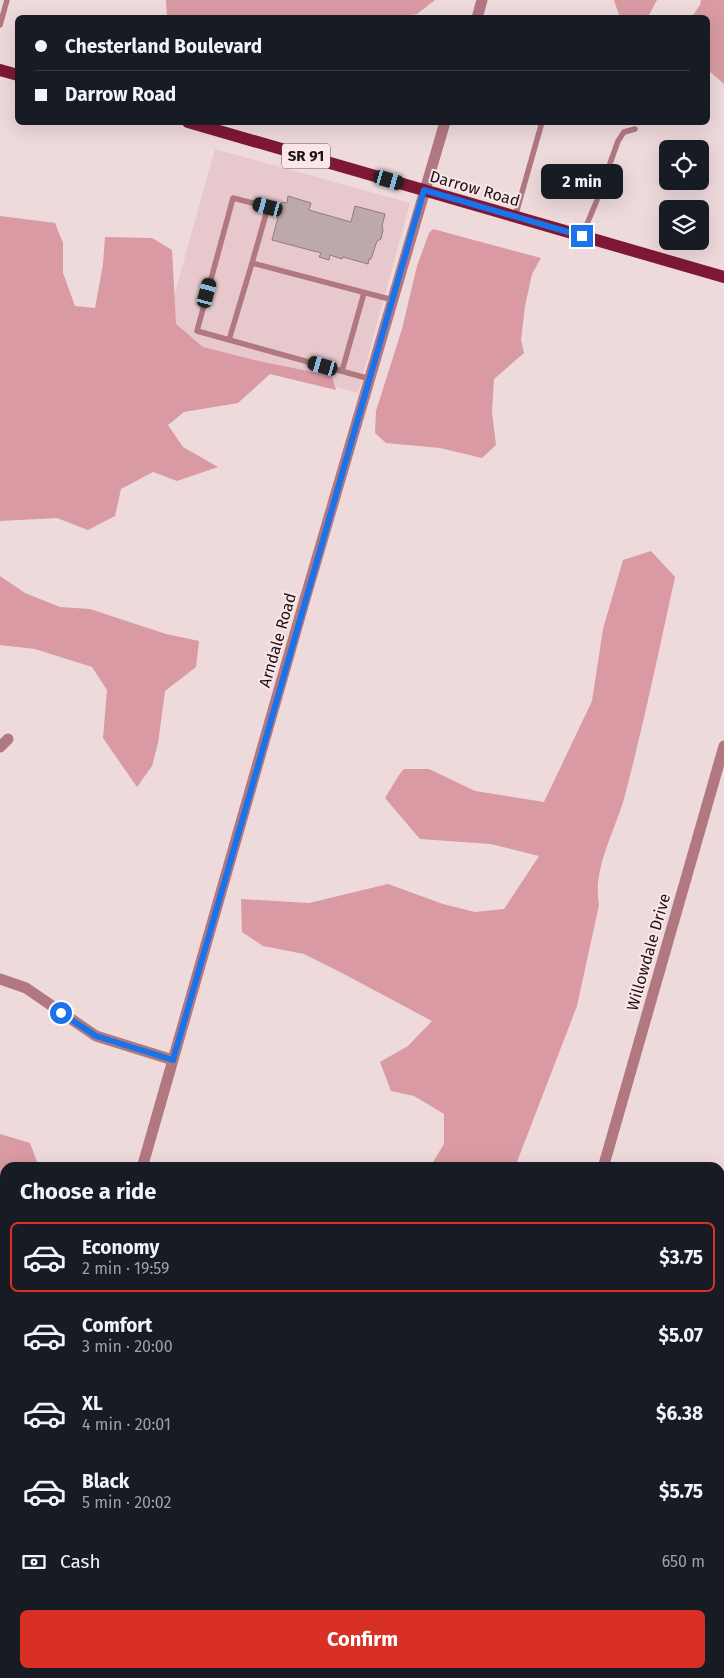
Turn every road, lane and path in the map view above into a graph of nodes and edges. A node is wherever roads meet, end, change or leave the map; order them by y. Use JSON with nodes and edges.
{"nodes":[{"id":1,"x":8,"y":0,"type":"edge"},
{"id":2,"x":482,"y":0,"type":"edge"},
{"id":3,"x":478,"y":15,"type":"edge"},
{"id":4,"x":0,"y":25,"type":"edge"},
{"id":5,"x":0,"y":70,"type":"edge"},
{"id":6,"x":15,"y":74,"type":"edge"},
{"id":7,"x":198,"y":125,"type":"edge"},
{"id":8,"x":444,"y":125,"type":"edge"},
{"id":9,"x":541,"y":125,"type":"edge"},
{"id":10,"x":635,"y":129,"type":"dead end"},
{"id":11,"x":424,"y":190,"type":"junction"},
{"id":12,"x":515,"y":217,"type":"junction"},
{"id":13,"x":582,"y":236,"type":"junction"},
{"id":14,"x":252,"y":263,"type":"junction"},
{"id":15,"x":724,"y":277,"type":"edge"},
{"id":16,"x":364,"y":292,"type":"junction"},
{"id":17,"x":393,"y":300,"type":"junction"},
{"id":18,"x":229,"y":340,"type":"junction"},
{"id":19,"x":342,"y":371,"type":"junction"},
{"id":20,"x":370,"y":379,"type":"junction"},
{"id":21,"x":724,"y":746,"type":"edge"},
{"id":22,"x":0,"y":979,"type":"edge"},
{"id":23,"x":173,"y":1060,"type":"junction"},
{"id":24,"x":144,"y":1162,"type":"edge"},
{"id":25,"x":605,"y":1162,"type":"edge"}],
"edges":[{"from":1,"to":4,"type":"lane"},
{"from":2,"to":3,"type":"street"},
{"from":5,"to":6,"type":"main road"},
{"from":7,"to":11,"type":"main road","name":"Darrow Road","number":"SR 91"},
{"from":8,"to":11,"type":"street","name":"Arndale Road"},
{"from":9,"to":12,"type":"lane"},
{"from":10,"to":13,"type":"lane"},
{"from":11,"to":12,"type":"main road","name":"Darrow Road","number":"SR 91"},
{"from":11,"to":17,"type":"street","name":"Arndale Road"},
{"from":12,"to":13,"type":"main road","name":"Darrow Road","number":"SR 91"},
{"from":13,"to":15,"type":"main road","name":"Darrow Road","number":"SR 91"},
{"from":14,"to":16,"type":"lane"},
{"from":14,"to":18,"type":"lane"},
{"from":14,"to":18,"type":"lane"},
{"from":16,"to":17,"type":"lane"},
{"from":16,"to":19,"type":"lane"},
{"from":17,"to":20,"type":"street","name":"Arndale Road"},
{"from":18,"to":19,"type":"lane"},
{"from":19,"to":20,"type":"lane"},
{"from":20,"to":23,"type":"street","name":"Arndale Road"},
{"from":21,"to":25,"type":"street","name":"Willowdale Drive"},
{"from":22,"to":23,"type":"street"},
{"from":23,"to":24,"type":"street","name":"Arndale Road"}]}
